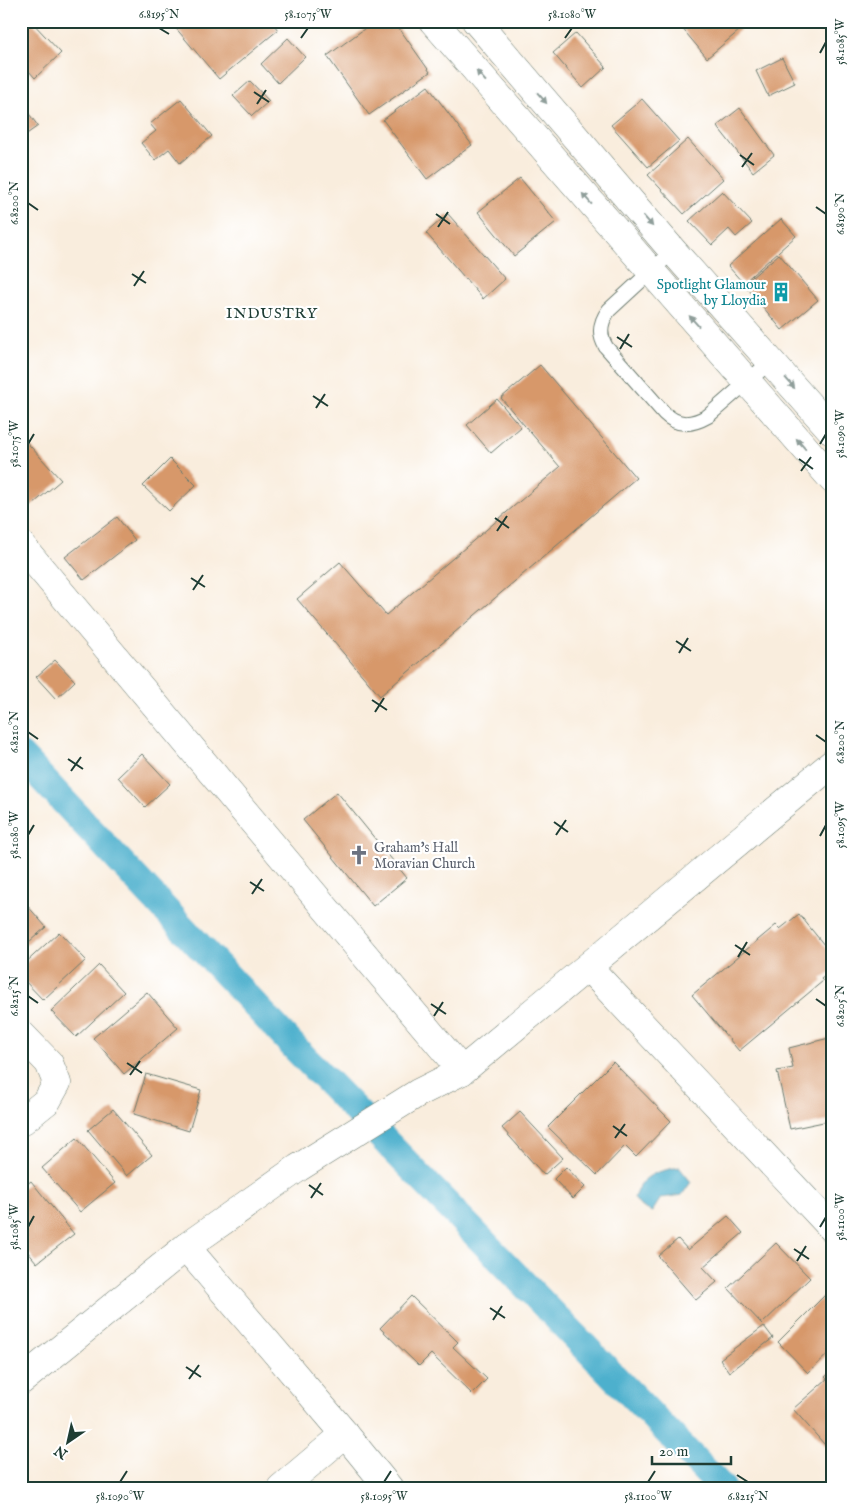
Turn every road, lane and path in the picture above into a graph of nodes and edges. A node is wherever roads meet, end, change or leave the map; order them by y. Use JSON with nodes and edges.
{"nodes":[{"id":1,"x":433,"y":21,"type":"edge"},
{"id":2,"x":476,"y":21,"type":"edge"},
{"id":3,"x":673,"y":250,"type":"junction"},
{"id":4,"x":650,"y":272,"type":"junction"},
{"id":5,"x":771,"y":361,"type":"junction"},
{"id":6,"x":747,"y":381,"type":"junction"},
{"id":7,"x":833,"y":432,"type":"edge"},
{"id":8,"x":833,"y":480,"type":"edge"},
{"id":9,"x":21,"y":545,"type":"edge"},
{"id":10,"x":833,"y":763,"type":"edge"},
{"id":11,"x":589,"y":968,"type":"junction"},
{"id":12,"x":21,"y":1034,"type":"edge"},
{"id":13,"x":462,"y":1071,"type":"junction"},
{"id":14,"x":21,"y":1122,"type":"edge"},
{"id":15,"x":829,"y":1218,"type":"edge"},
{"id":16,"x":186,"y":1247,"type":"junction"},
{"id":17,"x":21,"y":1382,"type":"edge"},
{"id":18,"x":346,"y":1434,"type":"junction"},
{"id":19,"x":281,"y":1488,"type":"edge"},
{"id":20,"x":389,"y":1488,"type":"edge"}],
"edges":[{"from":4,"to":1,"type":"street","one_way":true},
{"from":2,"to":3,"type":"street","one_way":true},
{"from":3,"to":4,"type":"lane"},
{"from":3,"to":5,"type":"street"},
{"from":6,"to":4,"type":"street","one_way":true},
{"from":4,"to":6,"type":"lane"},
{"from":5,"to":6,"type":"lane"},
{"from":5,"to":7,"type":"street","one_way":true},
{"from":8,"to":6,"type":"street","one_way":true},
{"from":9,"to":13,"type":"street"},
{"from":10,"to":11,"type":"street"},
{"from":11,"to":13,"type":"street"},
{"from":11,"to":15,"type":"street"},
{"from":12,"to":14,"type":"street"},
{"from":13,"to":16,"type":"street"},
{"from":16,"to":17,"type":"street"},
{"from":16,"to":18,"type":"street"},
{"from":18,"to":19,"type":"street"},
{"from":18,"to":20,"type":"street"}]}
